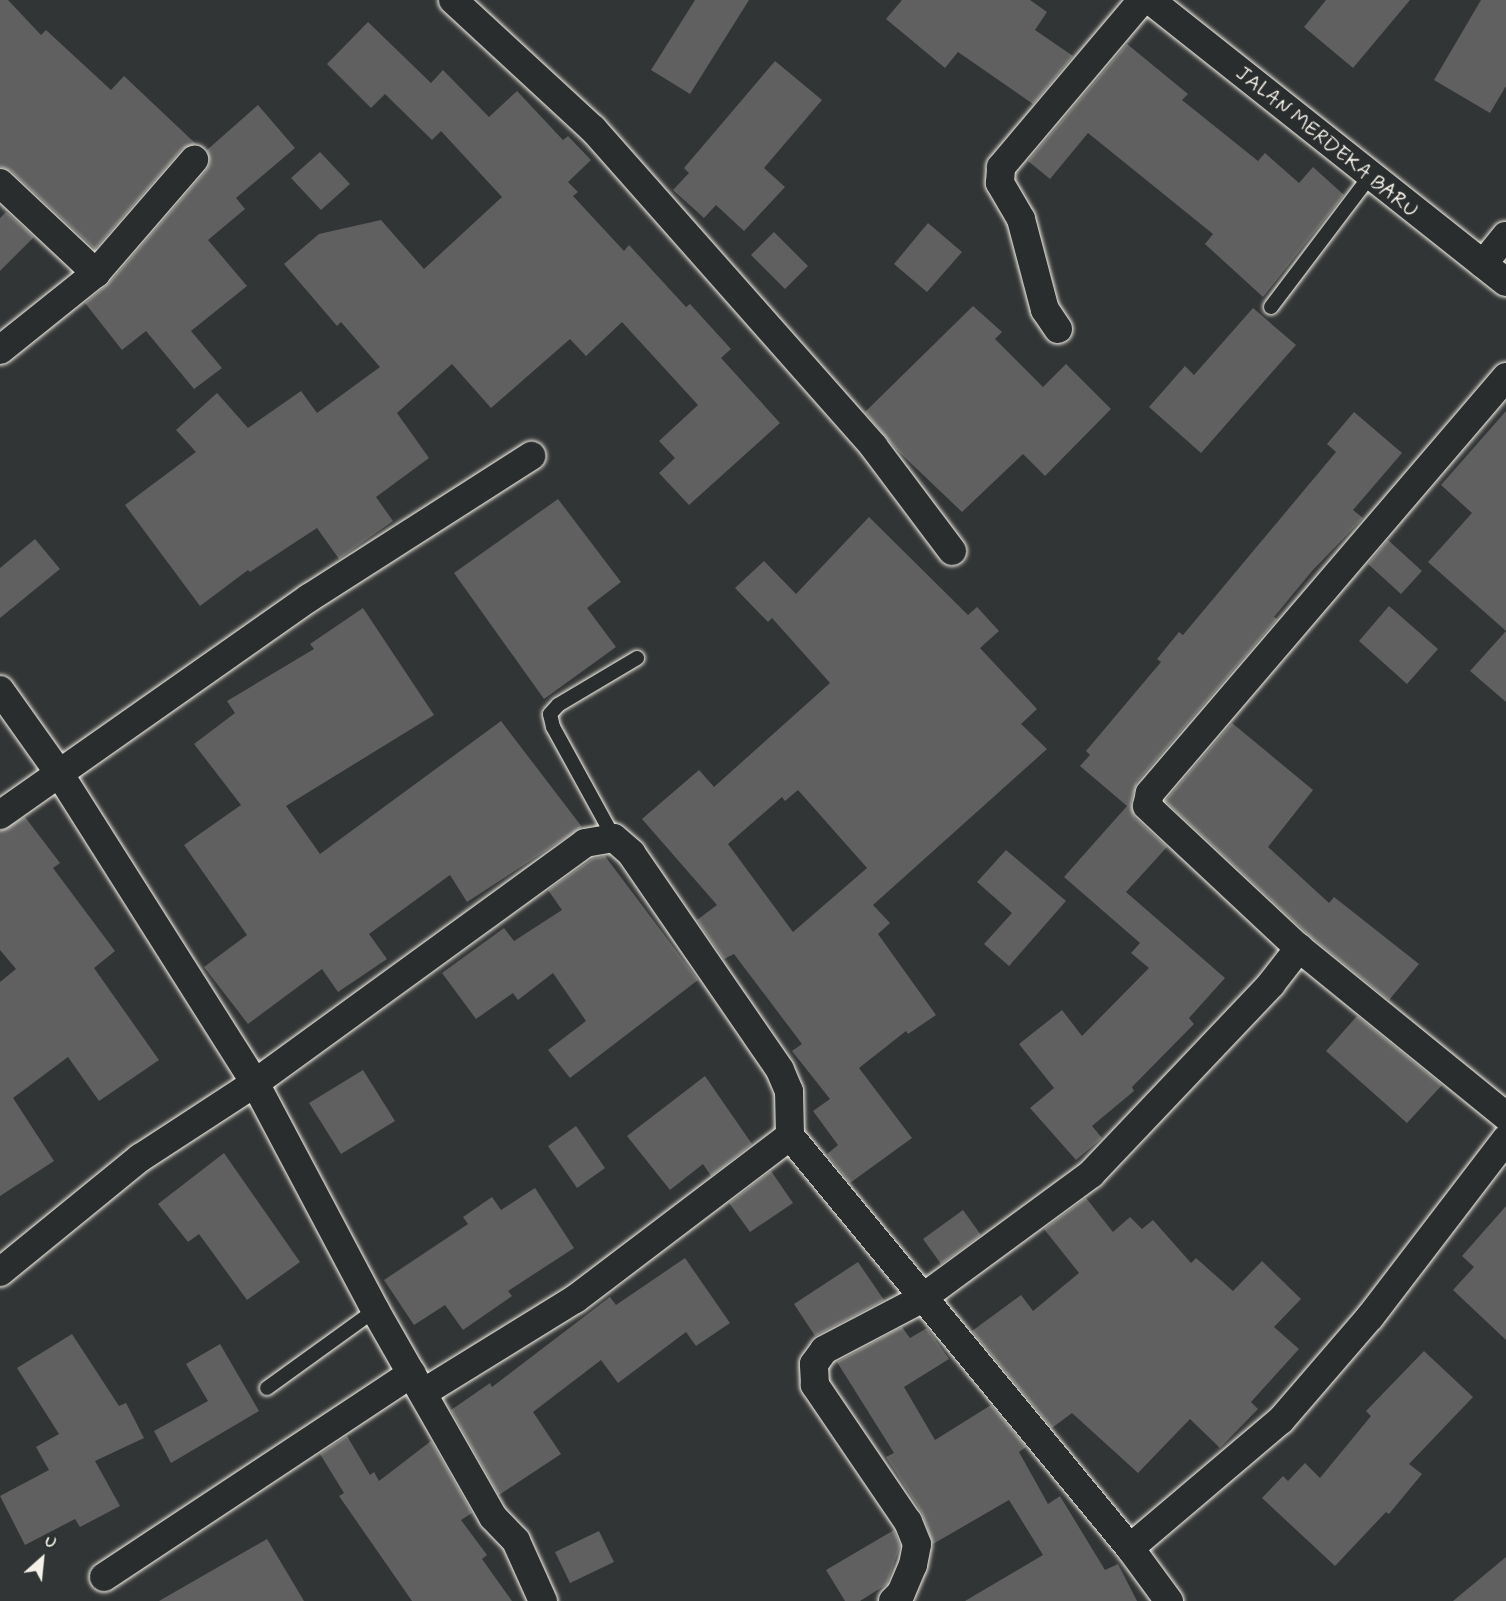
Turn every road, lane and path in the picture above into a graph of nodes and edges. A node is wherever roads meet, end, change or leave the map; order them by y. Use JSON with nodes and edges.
{"nodes":[{"id":1,"x":453,"y":0,"type":"edge"},
{"id":2,"x":1142,"y":0,"type":"edge"},
{"id":3,"x":1150,"y":0,"type":"edge"},
{"id":4,"x":194,"y":160,"type":"dead end"},
{"id":5,"x":1370,"y":176,"type":"junction"},
{"id":6,"x":0,"y":183,"type":"edge"},
{"id":7,"x":1506,"y":236,"type":"edge"},
{"id":8,"x":1483,"y":264,"type":"junction"},
{"id":9,"x":96,"y":273,"type":"junction"},
{"id":10,"x":1506,"y":282,"type":"edge"},
{"id":11,"x":1271,"y":307,"type":"dead end"},
{"id":12,"x":1058,"y":329,"type":"dead end"},
{"id":13,"x":0,"y":351,"type":"edge"},
{"id":14,"x":1506,"y":377,"type":"edge"},
{"id":15,"x":531,"y":456,"type":"dead end"},
{"id":16,"x":952,"y":551,"type":"dead end"},
{"id":17,"x":637,"y":658,"type":"dead end"},
{"id":18,"x":0,"y":690,"type":"edge"},
{"id":19,"x":59,"y":773,"type":"junction"},
{"id":20,"x":0,"y":815,"type":"edge"},
{"id":21,"x":614,"y":838,"type":"junction"},
{"id":22,"x":1299,"y":948,"type":"junction"},
{"id":23,"x":255,"y":1083,"type":"junction"},
{"id":24,"x":1506,"y":1116,"type":"edge"},
{"id":25,"x":790,"y":1136,"type":"junction"},
{"id":26,"x":1506,"y":1139,"type":"edge"},
{"id":27,"x":0,"y":1272,"type":"edge"},
{"id":28,"x":921,"y":1299,"type":"junction"},
{"id":29,"x":375,"y":1310,"type":"junction"},
{"id":30,"x":417,"y":1383,"type":"junction"},
{"id":31,"x":267,"y":1388,"type":"dead end"},
{"id":32,"x":1130,"y":1548,"type":"junction"},
{"id":33,"x":104,"y":1577,"type":"dead end"},
{"id":34,"x":539,"y":1599,"type":"edge"},
{"id":35,"x":893,"y":1601,"type":"edge"},
{"id":36,"x":1169,"y":1601,"type":"edge"}],
"edges":[{"from":1,"to":16,"type":"street"},
{"from":2,"to":12,"type":"street"},
{"from":3,"to":5,"type":"street","name":"JALAN MERDEKA BARU"},
{"from":4,"to":9,"type":"street"},
{"from":5,"to":8,"type":"street","name":"JALAN MERDEKA BARU"},
{"from":5,"to":11,"type":"lane"},
{"from":6,"to":9,"type":"street"},
{"from":7,"to":8,"type":"street"},
{"from":8,"to":10,"type":"street","name":"JALAN MERDEKA BARU"},
{"from":9,"to":13,"type":"street"},
{"from":14,"to":22,"type":"street"},
{"from":15,"to":19,"type":"street"},
{"from":17,"to":21,"type":"lane"},
{"from":18,"to":19,"type":"street"},
{"from":19,"to":20,"type":"street"},
{"from":19,"to":23,"type":"street"},
{"from":21,"to":23,"type":"street"},
{"from":21,"to":25,"type":"street"},
{"from":22,"to":24,"type":"street"},
{"from":22,"to":28,"type":"street"},
{"from":23,"to":27,"type":"street"},
{"from":23,"to":29,"type":"street"},
{"from":25,"to":28,"type":"street"},
{"from":25,"to":30,"type":"street"},
{"from":26,"to":32,"type":"street"},
{"from":28,"to":32,"type":"street"},
{"from":28,"to":35,"type":"street"},
{"from":29,"to":30,"type":"street"},
{"from":29,"to":31,"type":"lane"},
{"from":30,"to":33,"type":"street"},
{"from":30,"to":34,"type":"street"},
{"from":32,"to":36,"type":"street"}]}
